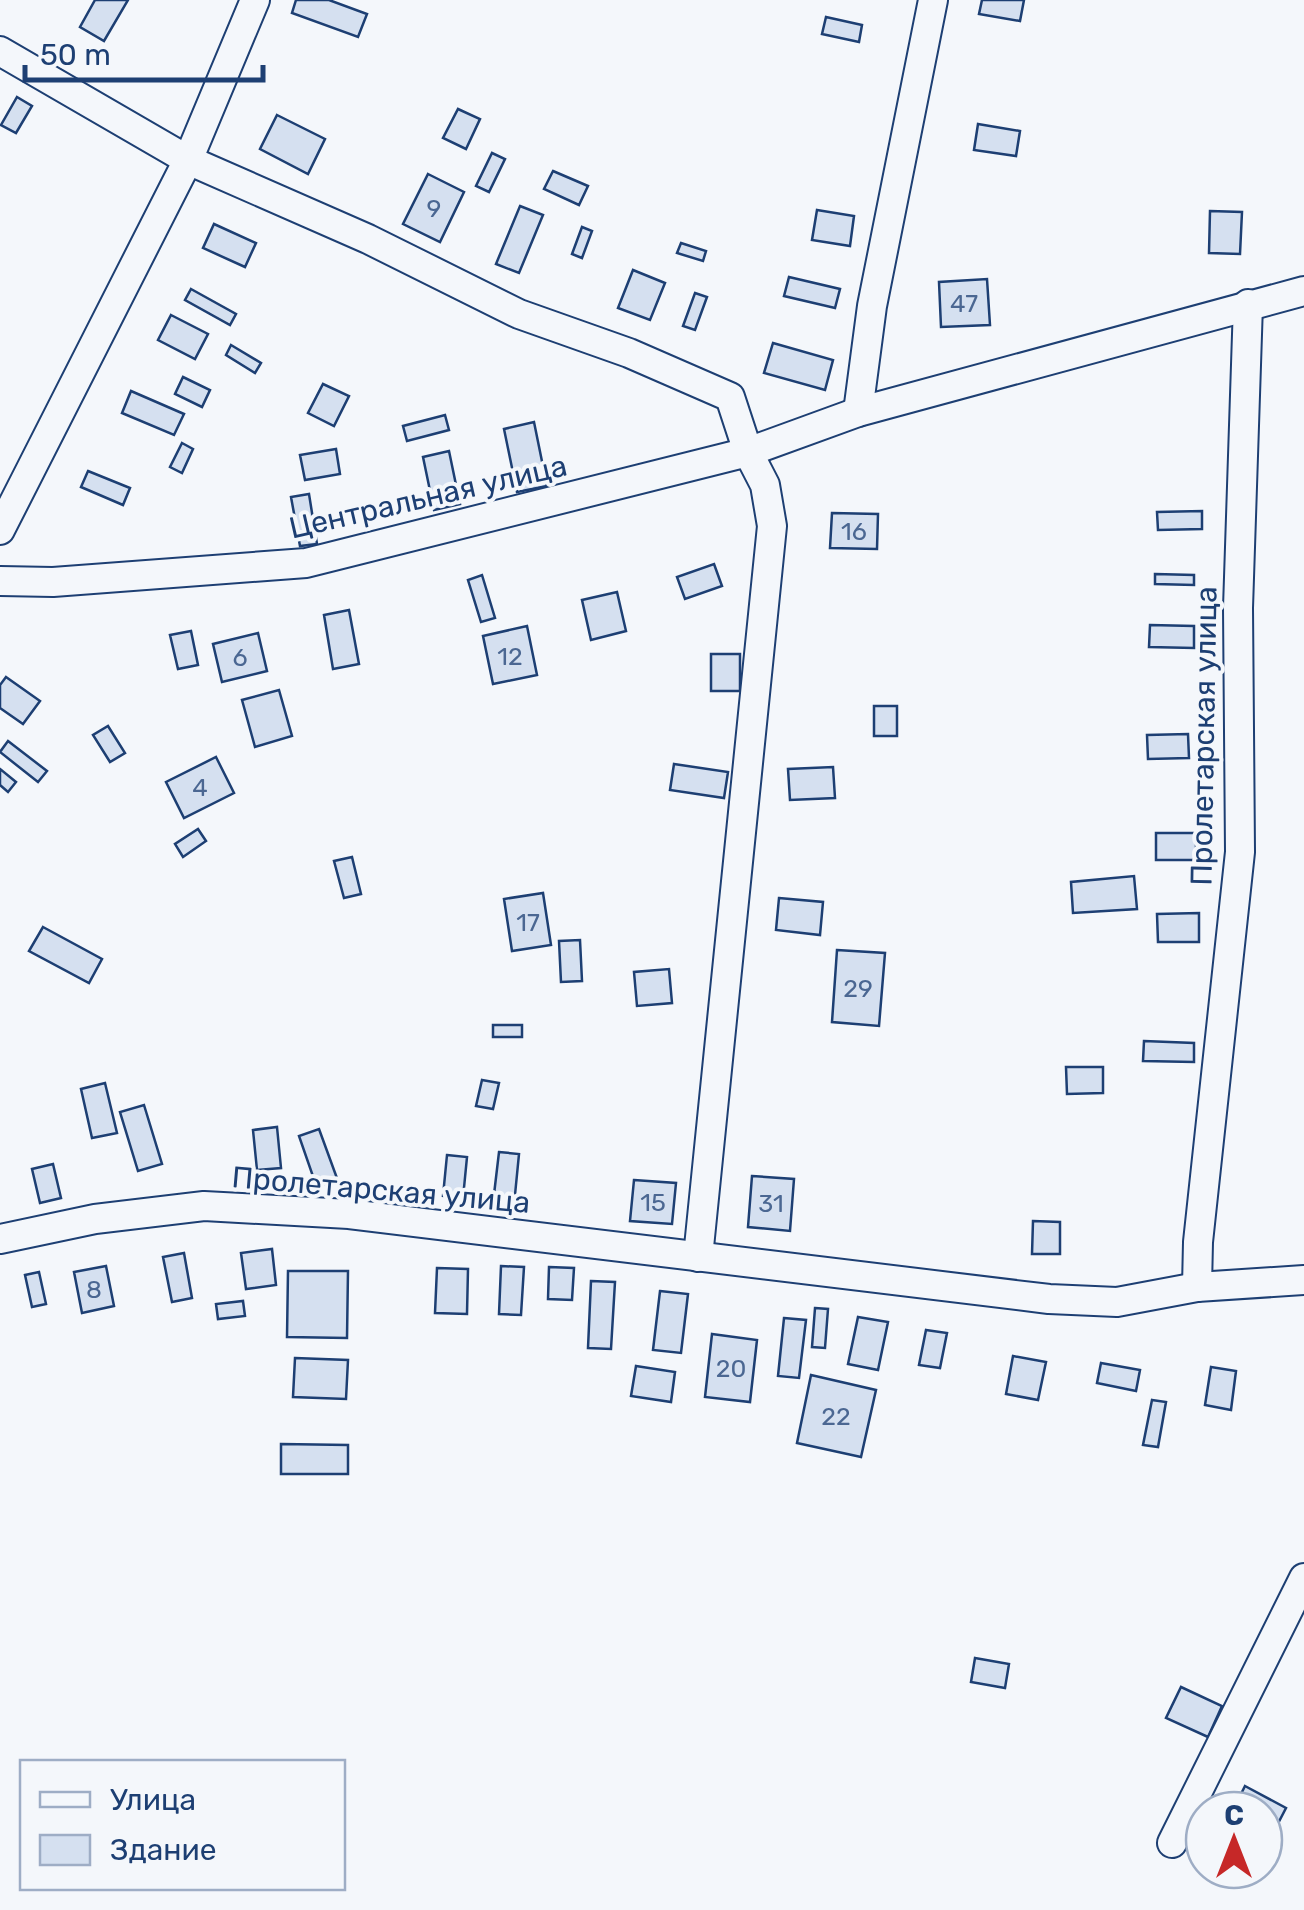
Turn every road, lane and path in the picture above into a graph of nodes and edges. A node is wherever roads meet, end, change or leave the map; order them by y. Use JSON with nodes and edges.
{"nodes":[{"id":1,"x":255,"y":0,"type":"edge"},
{"id":2,"x":933,"y":0,"type":"edge"},
{"id":3,"x":0,"y":51,"type":"edge"},
{"id":4,"x":188,"y":160,"type":"junction"},
{"id":5,"x":1304,"y":291,"type":"edge"},
{"id":6,"x":1248,"y":304,"type":"junction"},
{"id":7,"x":858,"y":412,"type":"junction"},
{"id":8,"x":748,"y":452,"type":"junction"},
{"id":9,"x":0,"y":530,"type":"edge"},
{"id":10,"x":0,"y":581,"type":"edge"},
{"id":11,"x":0,"y":1239,"type":"edge"},
{"id":12,"x":698,"y":1257,"type":"junction"},
{"id":13,"x":1304,"y":1280,"type":"edge"},
{"id":14,"x":1197,"y":1287,"type":"junction"},
{"id":15,"x":1304,"y":1578,"type":"edge"},
{"id":16,"x":1172,"y":1843,"type":"dead end"}],
"edges":[{"from":1,"to":4,"type":"street"},
{"from":2,"to":7,"type":"street"},
{"from":3,"to":4,"type":"street"},
{"from":4,"to":8,"type":"street"},
{"from":4,"to":9,"type":"street"},
{"from":5,"to":6,"type":"street","name":"Центральная улица"},
{"from":6,"to":7,"type":"street","name":"Центральная улица"},
{"from":6,"to":14,"type":"street","name":"Пролетарская улица"},
{"from":7,"to":8,"type":"street","name":"Центральная улица"},
{"from":8,"to":10,"type":"street","name":"Центральная улица"},
{"from":8,"to":12,"type":"street"},
{"from":11,"to":12,"type":"street","name":"Пролетарская улица"},
{"from":12,"to":14,"type":"street","name":"Пролетарская улица"},
{"from":13,"to":14,"type":"street","name":"Пролетарская улица"},
{"from":15,"to":16,"type":"street"}]}
